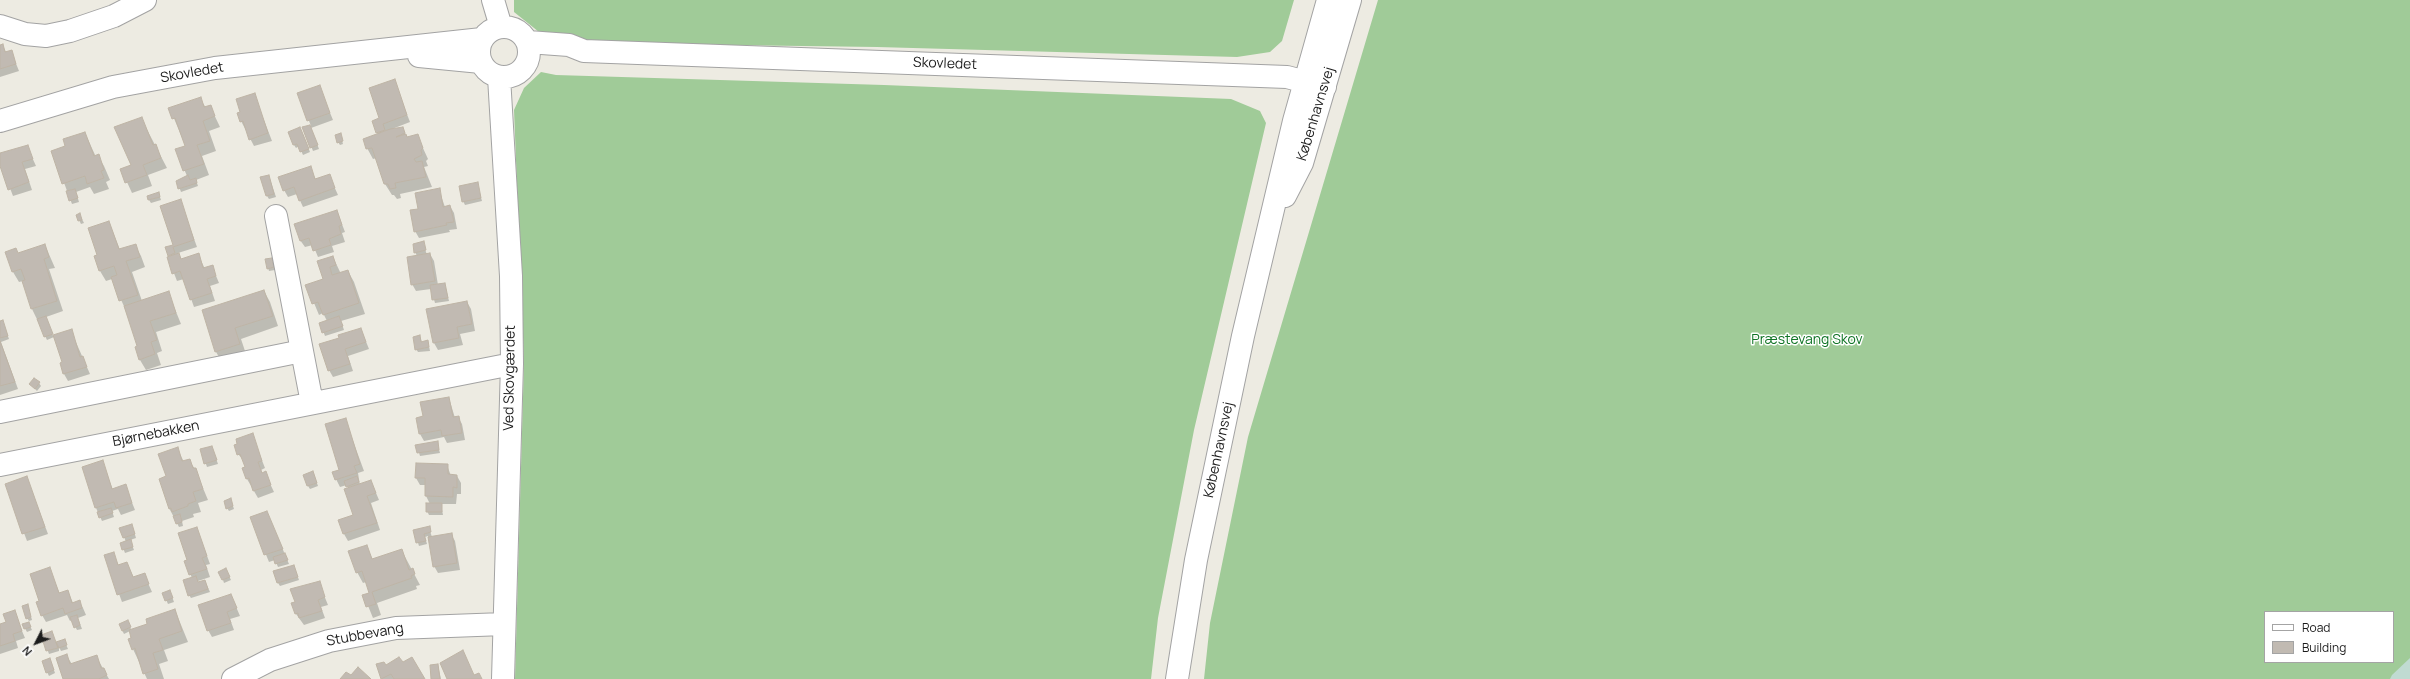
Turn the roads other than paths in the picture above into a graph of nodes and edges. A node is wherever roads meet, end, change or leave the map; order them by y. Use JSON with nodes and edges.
{"nodes":[{"id":1,"x":145,"y":0,"type":"edge"},
{"id":2,"x":492,"y":0,"type":"edge"},
{"id":3,"x":1328,"y":0,"type":"edge"},
{"id":4,"x":1350,"y":0,"type":"edge"},
{"id":5,"x":0,"y":26,"type":"edge"},
{"id":6,"x":501,"y":27,"type":"junction"},
{"id":7,"x":482,"y":39,"type":"junction"},
{"id":8,"x":388,"y":50,"type":"junction"},
{"id":9,"x":528,"y":50,"type":"junction"},
{"id":10,"x":480,"y":62,"type":"junction"},
{"id":11,"x":499,"y":77,"type":"junction"},
{"id":12,"x":1315,"y":84,"type":"junction"},
{"id":13,"x":0,"y":121,"type":"edge"},
{"id":14,"x":276,"y":216,"type":"dead end"},
{"id":15,"x":302,"y":351,"type":"junction"},
{"id":16,"x":512,"y":364,"type":"junction"},
{"id":17,"x":312,"y":403,"type":"junction"},
{"id":18,"x":0,"y":412,"type":"edge"},
{"id":19,"x":0,"y":465,"type":"edge"},
{"id":20,"x":504,"y":624,"type":"junction"},
{"id":21,"x":233,"y":679,"type":"edge"},
{"id":22,"x":503,"y":679,"type":"edge"},
{"id":23,"x":1177,"y":679,"type":"edge"}],
"edges":[{"from":1,"to":5,"type":"street"},
{"from":2,"to":6,"type":"street"},
{"from":3,"to":12,"type":"street","name":"Københavnsvej"},
{"from":4,"to":12,"type":"street","name":"Københavnsvej"},
{"from":6,"to":7,"type":"street"},
{"from":6,"to":9,"type":"street"},
{"from":7,"to":8,"type":"street","name":"Skovledet"},
{"from":7,"to":10,"type":"street"},
{"from":8,"to":10,"type":"street","name":"Skovledet"},
{"from":8,"to":13,"type":"street","name":"Skovledet"},
{"from":9,"to":11,"type":"street"},
{"from":9,"to":12,"type":"street","name":"Skovledet"},
{"from":10,"to":11,"type":"street"},
{"from":11,"to":16,"type":"street","name":"Ved Skovgærdet"},
{"from":12,"to":23,"type":"street","name":"Københavnsvej"},
{"from":14,"to":15,"type":"street"},
{"from":15,"to":17,"type":"street"},
{"from":15,"to":18,"type":"street"},
{"from":16,"to":17,"type":"street","name":"Bjørnebakken"},
{"from":16,"to":20,"type":"street","name":"Ved Skovgærdet"},
{"from":17,"to":19,"type":"street","name":"Bjørnebakken"},
{"from":20,"to":21,"type":"street","name":"Stubbevang"},
{"from":20,"to":22,"type":"street","name":"Ved Skovgærdet"}]}
